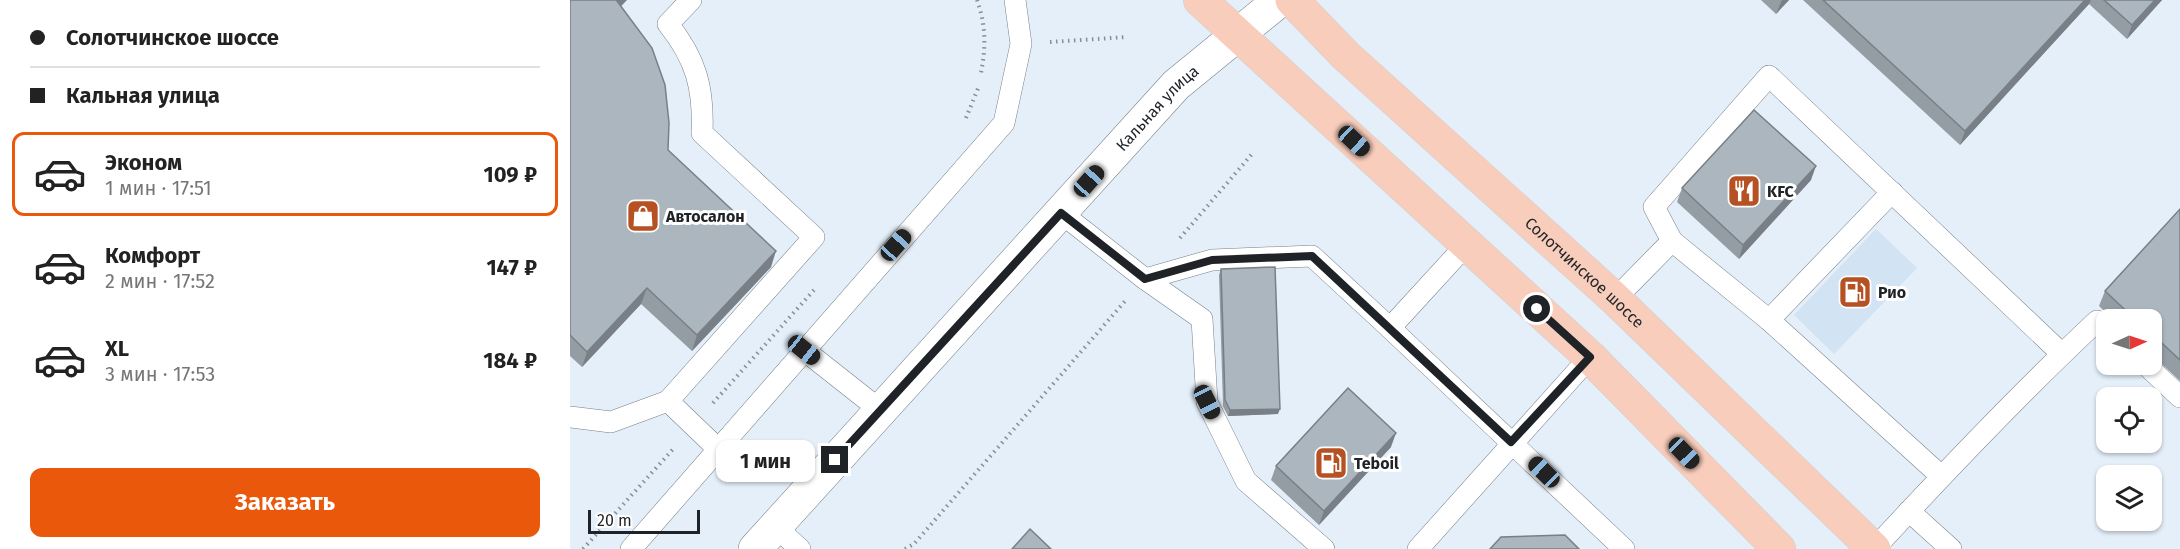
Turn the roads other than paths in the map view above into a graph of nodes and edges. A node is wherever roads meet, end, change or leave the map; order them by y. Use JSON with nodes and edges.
{"nodes":[{"id":1,"x":691,"y":0,"type":"edge"},
{"id":2,"x":1015,"y":0,"type":"edge"},
{"id":3,"x":1200,"y":0,"type":"edge"},
{"id":4,"x":1280,"y":0,"type":"edge"},
{"id":5,"x":1292,"y":0,"type":"edge"},
{"id":6,"x":1236,"y":35,"type":"junction"},
{"id":7,"x":1892,"y":192,"type":"junction"},
{"id":8,"x":1061,"y":213,"type":"junction"},
{"id":9,"x":1672,"y":241,"type":"junction"},
{"id":10,"x":1466,"y":245,"type":"junction"},
{"id":11,"x":1145,"y":279,"type":"junction"},
{"id":12,"x":1615,"y":299,"type":"junction"},
{"id":13,"x":1768,"y":320,"type":"junction"},
{"id":14,"x":2096,"y":322,"type":"edge"},
{"id":15,"x":1390,"y":328,"type":"junction"},
{"id":16,"x":804,"y":350,"type":"junction"},
{"id":17,"x":2062,"y":354,"type":"junction"},
{"id":18,"x":1590,"y":357,"type":"junction"},
{"id":19,"x":2157,"y":375,"type":"edge"},
{"id":20,"x":2180,"y":397,"type":"edge"},
{"id":21,"x":668,"y":401,"type":"junction"},
{"id":22,"x":880,"y":410,"type":"junction"},
{"id":23,"x":570,"y":417,"type":"edge"},
{"id":24,"x":1511,"y":442,"type":"junction"},
{"id":25,"x":717,"y":448,"type":"junction"},
{"id":26,"x":1941,"y":476,"type":"junction"},
{"id":27,"x":1909,"y":511,"type":"junction"},
{"id":28,"x":765,"y":538,"type":"edge"},
{"id":29,"x":631,"y":549,"type":"edge"},
{"id":30,"x":800,"y":549,"type":"edge"},
{"id":31,"x":1324,"y":549,"type":"edge"},
{"id":32,"x":1418,"y":549,"type":"edge"},
{"id":33,"x":1624,"y":549,"type":"edge"},
{"id":34,"x":1779,"y":549,"type":"edge"},
{"id":35,"x":1874,"y":549,"type":"edge"},
{"id":36,"x":1951,"y":549,"type":"edge"}],
"edges":[{"from":1,"to":21,"type":"lane"},
{"from":2,"to":16,"type":"lane"},
{"from":3,"to":6,"type":"main road"},
{"from":4,"to":6,"type":"street","name":"Кальная улица"},
{"from":5,"to":12,"type":"main road","name":"Солотчинское шоссе"},
{"from":6,"to":8,"type":"street","name":"Кальная улица"},
{"from":6,"to":10,"type":"main road"},
{"from":7,"to":9,"type":"lane"},
{"from":7,"to":13,"type":"lane"},
{"from":7,"to":17,"type":"lane"},
{"from":8,"to":11,"type":"lane"},
{"from":8,"to":22,"type":"street","name":"Кальная улица"},
{"from":9,"to":12,"type":"lane"},
{"from":9,"to":13,"type":"lane"},
{"from":10,"to":15,"type":"lane"},
{"from":10,"to":18,"type":"main road"},
{"from":11,"to":15,"type":"lane"},
{"from":11,"to":31,"type":"lane"},
{"from":12,"to":35,"type":"main road","name":"Солотчинское шоссе"},
{"from":13,"to":26,"type":"lane"},
{"from":14,"to":17,"type":"lane"},
{"from":15,"to":24,"type":"lane"},
{"from":16,"to":22,"type":"lane"},
{"from":16,"to":25,"type":"lane"},
{"from":17,"to":26,"type":"lane"},
{"from":18,"to":24,"type":"lane"},
{"from":18,"to":34,"type":"main road"},
{"from":19,"to":20,"type":"lane"},
{"from":21,"to":23,"type":"lane"},
{"from":21,"to":25,"type":"lane"},
{"from":22,"to":28,"type":"street","name":"Кальная улица"},
{"from":24,"to":32,"type":"lane"},
{"from":24,"to":33,"type":"lane"},
{"from":25,"to":29,"type":"lane"},
{"from":26,"to":27,"type":"lane"},
{"from":27,"to":35,"type":"lane"},
{"from":27,"to":36,"type":"lane"},
{"from":28,"to":30,"type":"lane"}]}
